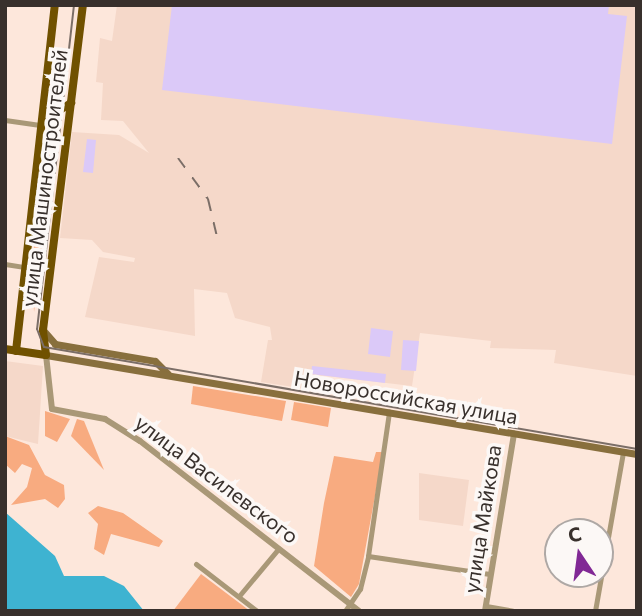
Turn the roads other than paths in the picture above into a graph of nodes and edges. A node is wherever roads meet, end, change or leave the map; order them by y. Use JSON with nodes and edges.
{"nodes":[{"id":1,"x":55,"y":5,"type":"edge"},
{"id":2,"x":83,"y":5,"type":"edge"},
{"id":3,"x":45,"y":100,"type":"junction"},
{"id":4,"x":71,"y":103,"type":"junction"},
{"id":5,"x":5,"y":120,"type":"edge"},
{"id":6,"x":42,"y":125,"type":"junction"},
{"id":7,"x":5,"y":264,"type":"edge"},
{"id":8,"x":26,"y":267,"type":"junction"},
{"id":9,"x":43,"y":330,"type":"junction"},
{"id":10,"x":5,"y":349,"type":"edge"},
{"id":11,"x":16,"y":351,"type":"junction"},
{"id":12,"x":46,"y":355,"type":"junction"},
{"id":13,"x":169,"y":374,"type":"junction"},
{"id":14,"x":389,"y":412,"type":"junction"},
{"id":15,"x":514,"y":433,"type":"junction"},
{"id":16,"x":623,"y":452,"type":"junction"},
{"id":17,"x":637,"y":454,"type":"edge"},
{"id":18,"x":279,"y":548,"type":"junction"},
{"id":19,"x":368,"y":556,"type":"junction"},
{"id":20,"x":196,"y":564,"type":"dead end"},
{"id":21,"x":490,"y":575,"type":"junction"},
{"id":22,"x":239,"y":596,"type":"junction"},
{"id":23,"x":351,"y":604,"type":"junction"},
{"id":24,"x":485,"y":609,"type":"edge"},
{"id":25,"x":257,"y":611,"type":"edge"},
{"id":26,"x":345,"y":611,"type":"edge"},
{"id":27,"x":359,"y":611,"type":"edge"},
{"id":28,"x":513,"y":611,"type":"edge"},
{"id":29,"x":595,"y":611,"type":"edge"}],
"edges":[{"from":1,"to":3,"type":"main road","name":"улица Машиностроителей"},
{"from":2,"to":4,"type":"main road","name":"улица Машиностроителей"},
{"from":3,"to":4,"type":"main road"},
{"from":3,"to":6,"type":"main road","name":"улица Машиностроителей"},
{"from":4,"to":9,"type":"main road","name":"улица Машиностроителей"},
{"from":5,"to":6,"type":"street"},
{"from":6,"to":8,"type":"main road","name":"улица Машиностроителей"},
{"from":7,"to":8,"type":"street"},
{"from":8,"to":11,"type":"main road","name":"улица Машиностроителей"},
{"from":9,"to":12,"type":"main road","name":"улица Машиностроителей"},
{"from":9,"to":13,"type":"main road","name":"Новороссийская улица"},
{"from":10,"to":11,"type":"main road","name":"Новороссийская улица"},
{"from":11,"to":12,"type":"main road","name":"Новороссийская улица"},
{"from":12,"to":13,"type":"main road","name":"Новороссийская улица"},
{"from":12,"to":18,"type":"street","name":"улица Василевского"},
{"from":13,"to":14,"type":"main road","name":"Новороссийская улица"},
{"from":14,"to":15,"type":"main road","name":"Новороссийская улица"},
{"from":14,"to":19,"type":"street"},
{"from":15,"to":16,"type":"main road","name":"Новороссийская улица"},
{"from":15,"to":21,"type":"street","name":"улица Майкова"},
{"from":16,"to":17,"type":"main road","name":"Новороссийская улица"},
{"from":16,"to":29,"type":"street"},
{"from":18,"to":22,"type":"street"},
{"from":18,"to":23,"type":"street","name":"улица Василевского"},
{"from":19,"to":21,"type":"street"},
{"from":19,"to":23,"type":"street"},
{"from":20,"to":22,"type":"street"},
{"from":21,"to":24,"type":"street","name":"улица Майкова"},
{"from":22,"to":25,"type":"street"},
{"from":23,"to":26,"type":"street"},
{"from":23,"to":27,"type":"street","name":"улица Василевского"},
{"from":24,"to":28,"type":"street"}]}
